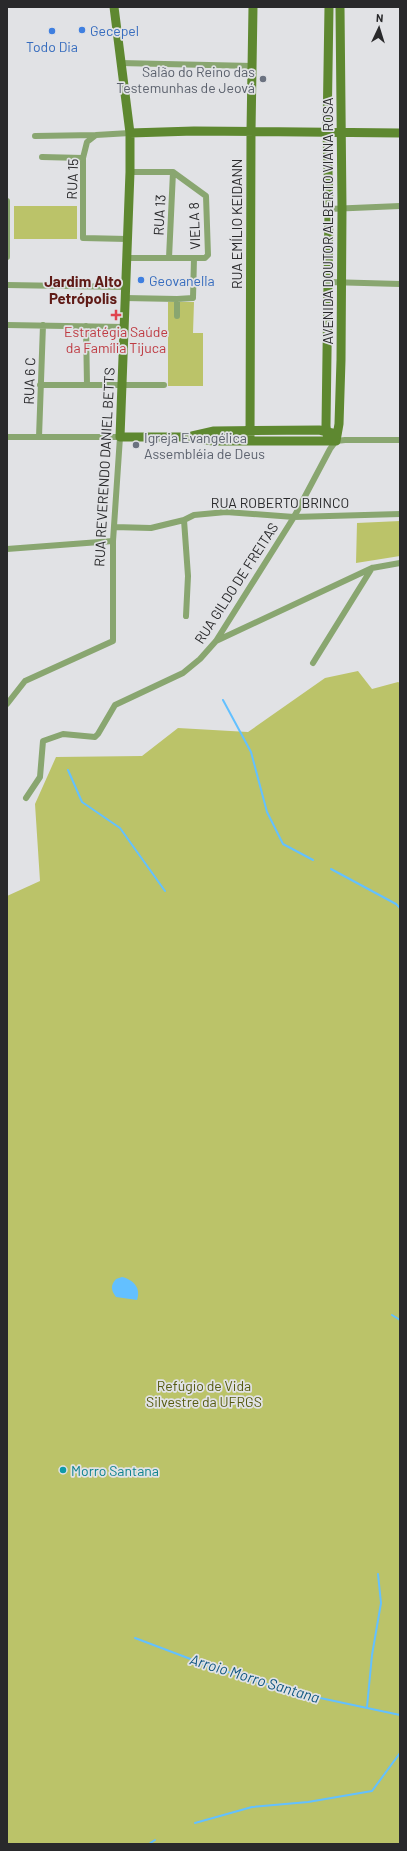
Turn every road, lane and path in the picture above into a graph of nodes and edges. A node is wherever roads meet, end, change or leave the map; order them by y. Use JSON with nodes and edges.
{"nodes":[{"id":1,"x":114,"y":7,"type":"edge"},
{"id":2,"x":253,"y":7,"type":"edge"},
{"id":3,"x":329,"y":7,"type":"edge"},
{"id":4,"x":340,"y":7,"type":"edge"},
{"id":5,"x":120,"y":63,"type":"junction"},
{"id":6,"x":253,"y":66,"type":"junction"},
{"id":7,"x":251,"y":131,"type":"junction"},
{"id":8,"x":327,"y":132,"type":"junction"},
{"id":9,"x":341,"y":132,"type":"junction"},
{"id":10,"x":130,"y":133,"type":"junction"},
{"id":11,"x":400,"y":133,"type":"edge"},
{"id":12,"x":96,"y":134,"type":"junction"},
{"id":13,"x":35,"y":136,"type":"dead end"},
{"id":14,"x":42,"y":157,"type":"dead end"},
{"id":15,"x":83,"y":158,"type":"junction"},
{"id":16,"x":130,"y":172,"type":"junction"},
{"id":17,"x":173,"y":172,"type":"junction"},
{"id":18,"x":7,"y":201,"type":"edge"},
{"id":19,"x":400,"y":206,"type":"edge"},
{"id":20,"x":329,"y":209,"type":"junction"},
{"id":21,"x":342,"y":209,"type":"junction"},
{"id":22,"x":127,"y":239,"type":"junction"},
{"id":23,"x":7,"y":243,"type":"edge"},
{"id":24,"x":7,"y":257,"type":"edge"},
{"id":25,"x":127,"y":258,"type":"junction"},
{"id":26,"x":169,"y":258,"type":"junction"},
{"id":27,"x":194,"y":258,"type":"junction"},
{"id":28,"x":328,"y":282,"type":"junction"},
{"id":29,"x":340,"y":282,"type":"junction"},
{"id":30,"x":400,"y":284,"type":"edge"},
{"id":31,"x":7,"y":285,"type":"edge"},
{"id":32,"x":126,"y":287,"type":"junction"},
{"id":33,"x":125,"y":298,"type":"junction"},
{"id":34,"x":177,"y":299,"type":"junction"},
{"id":35,"x":177,"y":316,"type":"dead end"},
{"id":36,"x":7,"y":325,"type":"edge"},
{"id":37,"x":43,"y":325,"type":"junction"},
{"id":38,"x":86,"y":326,"type":"junction"},
{"id":39,"x":124,"y":327,"type":"junction"},
{"id":40,"x":327,"y":360,"type":"junction"},
{"id":41,"x":341,"y":360,"type":"junction"},
{"id":42,"x":40,"y":385,"type":"junction"},
{"id":43,"x":87,"y":385,"type":"junction"},
{"id":44,"x":164,"y":385,"type":"dead end"},
{"id":45,"x":122,"y":386,"type":"junction"},
{"id":46,"x":250,"y":431,"type":"junction"},
{"id":47,"x":7,"y":437,"type":"edge"},
{"id":48,"x":40,"y":437,"type":"junction"},
{"id":49,"x":120,"y":437,"type":"junction"},
{"id":50,"x":186,"y":437,"type":"junction"},
{"id":51,"x":334,"y":439,"type":"junction"},
{"id":52,"x":250,"y":440,"type":"junction"},
{"id":53,"x":400,"y":440,"type":"edge"},
{"id":54,"x":400,"y":514,"type":"edge"},
{"id":55,"x":294,"y":517,"type":"junction"},
{"id":56,"x":184,"y":520,"type":"junction"},
{"id":57,"x":114,"y":527,"type":"junction"},
{"id":58,"x":113,"y":541,"type":"junction"},
{"id":59,"x":7,"y":548,"type":"edge"},
{"id":60,"x":400,"y":563,"type":"edge"},
{"id":61,"x":372,"y":568,"type":"junction"},
{"id":62,"x":186,"y":616,"type":"dead end"},
{"id":63,"x":216,"y":641,"type":"junction"},
{"id":64,"x":313,"y":663,"type":"dead end"},
{"id":65,"x":8,"y":702,"type":"edge"},
{"id":66,"x":26,"y":798,"type":"dead end"}],
"edges":[{"from":1,"to":5,"type":"street","name":"RUA REVERENDO DANIEL BETTS"},
{"from":2,"to":6,"type":"street","name":"RUA EMÍLIO KEIDANN"},
{"from":3,"to":8,"type":"street","name":"AVENIDA DOUTOR ALBERTO VIANA ROSA"},
{"from":4,"to":9,"type":"street","name":"AVENIDA DOUTOR ALBERTO VIANA ROSA"},
{"from":5,"to":6,"type":"street"},
{"from":5,"to":10,"type":"street","name":"RUA REVERENDO DANIEL BETTS"},
{"from":6,"to":7,"type":"street","name":"RUA EMÍLIO KEIDANN"},
{"from":7,"to":8,"type":"street"},
{"from":7,"to":10,"type":"street"},
{"from":7,"to":46,"type":"street","name":"RUA EMÍLIO KEIDANN"},
{"from":8,"to":9,"type":"street"},
{"from":8,"to":20,"type":"street","name":"AVENIDA DOUTOR ALBERTO VIANA ROSA"},
{"from":9,"to":11,"type":"street"},
{"from":9,"to":21,"type":"street","name":"AVENIDA DOUTOR ALBERTO VIANA ROSA"},
{"from":10,"to":12,"type":"street"},
{"from":10,"to":16,"type":"street","name":"RUA REVERENDO DANIEL BETTS"},
{"from":12,"to":13,"type":"street"},
{"from":12,"to":15,"type":"street","name":"RUA 15"},
{"from":14,"to":15,"type":"street"},
{"from":15,"to":22,"type":"street","name":"RUA 15"},
{"from":16,"to":17,"type":"street"},
{"from":16,"to":22,"type":"street","name":"RUA REVERENDO DANIEL BETTS"},
{"from":17,"to":26,"type":"street","name":"RUA 13"},
{"from":17,"to":27,"type":"street","name":"VIELA 8"},
{"from":18,"to":23,"type":"street"},
{"from":19,"to":21,"type":"street"},
{"from":20,"to":21,"type":"street"},
{"from":20,"to":28,"type":"street","name":"AVENIDA DOUTOR ALBERTO VIANA ROSA"},
{"from":21,"to":29,"type":"street","name":"AVENIDA DOUTOR ALBERTO VIANA ROSA"},
{"from":22,"to":25,"type":"street","name":"RUA REVERENDO DANIEL BETTS"},
{"from":23,"to":24,"type":"street"},
{"from":25,"to":26,"type":"street","name":"VIELA 8"},
{"from":25,"to":32,"type":"street","name":"RUA REVERENDO DANIEL BETTS"},
{"from":26,"to":27,"type":"street","name":"VIELA 8"},
{"from":27,"to":34,"type":"street"},
{"from":28,"to":29,"type":"street"},
{"from":28,"to":40,"type":"street","name":"AVENIDA DOUTOR ALBERTO VIANA ROSA"},
{"from":29,"to":30,"type":"street"},
{"from":29,"to":41,"type":"street","name":"AVENIDA DOUTOR ALBERTO VIANA ROSA"},
{"from":31,"to":32,"type":"street"},
{"from":32,"to":33,"type":"street","name":"RUA REVERENDO DANIEL BETTS"},
{"from":33,"to":34,"type":"street"},
{"from":33,"to":39,"type":"street","name":"RUA REVERENDO DANIEL BETTS"},
{"from":34,"to":35,"type":"street"},
{"from":36,"to":37,"type":"street"},
{"from":37,"to":38,"type":"street"},
{"from":37,"to":42,"type":"street","name":"RUA 6 C"},
{"from":38,"to":39,"type":"street"},
{"from":38,"to":43,"type":"street"},
{"from":39,"to":45,"type":"street","name":"RUA REVERENDO DANIEL BETTS"},
{"from":40,"to":41,"type":"street"},
{"from":40,"to":51,"type":"street","name":"AVENIDA DOUTOR ALBERTO VIANA ROSA"},
{"from":41,"to":51,"type":"street","name":"AVENIDA DOUTOR ALBERTO VIANA ROSA"},
{"from":42,"to":43,"type":"street"},
{"from":42,"to":48,"type":"street","name":"RUA 6 C"},
{"from":43,"to":45,"type":"street"},
{"from":44,"to":45,"type":"street"},
{"from":45,"to":49,"type":"street","name":"RUA REVERENDO DANIEL BETTS"},
{"from":46,"to":50,"type":"street"},
{"from":46,"to":51,"type":"street"},
{"from":46,"to":52,"type":"street","name":"RUA EMÍLIO KEIDANN"},
{"from":47,"to":48,"type":"street"},
{"from":48,"to":49,"type":"street"},
{"from":49,"to":50,"type":"street"},
{"from":49,"to":57,"type":"street","name":"RUA REVERENDO DANIEL BETTS"},
{"from":50,"to":52,"type":"street"},
{"from":51,"to":52,"type":"street"},
{"from":51,"to":53,"type":"street"},
{"from":51,"to":55,"type":"street","name":"RUA GILDO DE FREITAS"},
{"from":54,"to":55,"type":"street","name":"RUA ROBERTO BRINCO"},
{"from":55,"to":56,"type":"street","name":"RUA ROBERTO BRINCO"},
{"from":55,"to":63,"type":"street","name":"RUA GILDO DE FREITAS"},
{"from":56,"to":57,"type":"street","name":"RUA ROBERTO BRINCO"},
{"from":56,"to":62,"type":"street"},
{"from":57,"to":58,"type":"street","name":"RUA REVERENDO DANIEL BETTS"},
{"from":58,"to":59,"type":"street"},
{"from":58,"to":65,"type":"street","name":"RUA REVERENDO DANIEL BETTS"},
{"from":60,"to":61,"type":"street"},
{"from":61,"to":63,"type":"street"},
{"from":61,"to":64,"type":"street"},
{"from":63,"to":66,"type":"street","name":"RUA GILDO DE FREITAS"}]}
